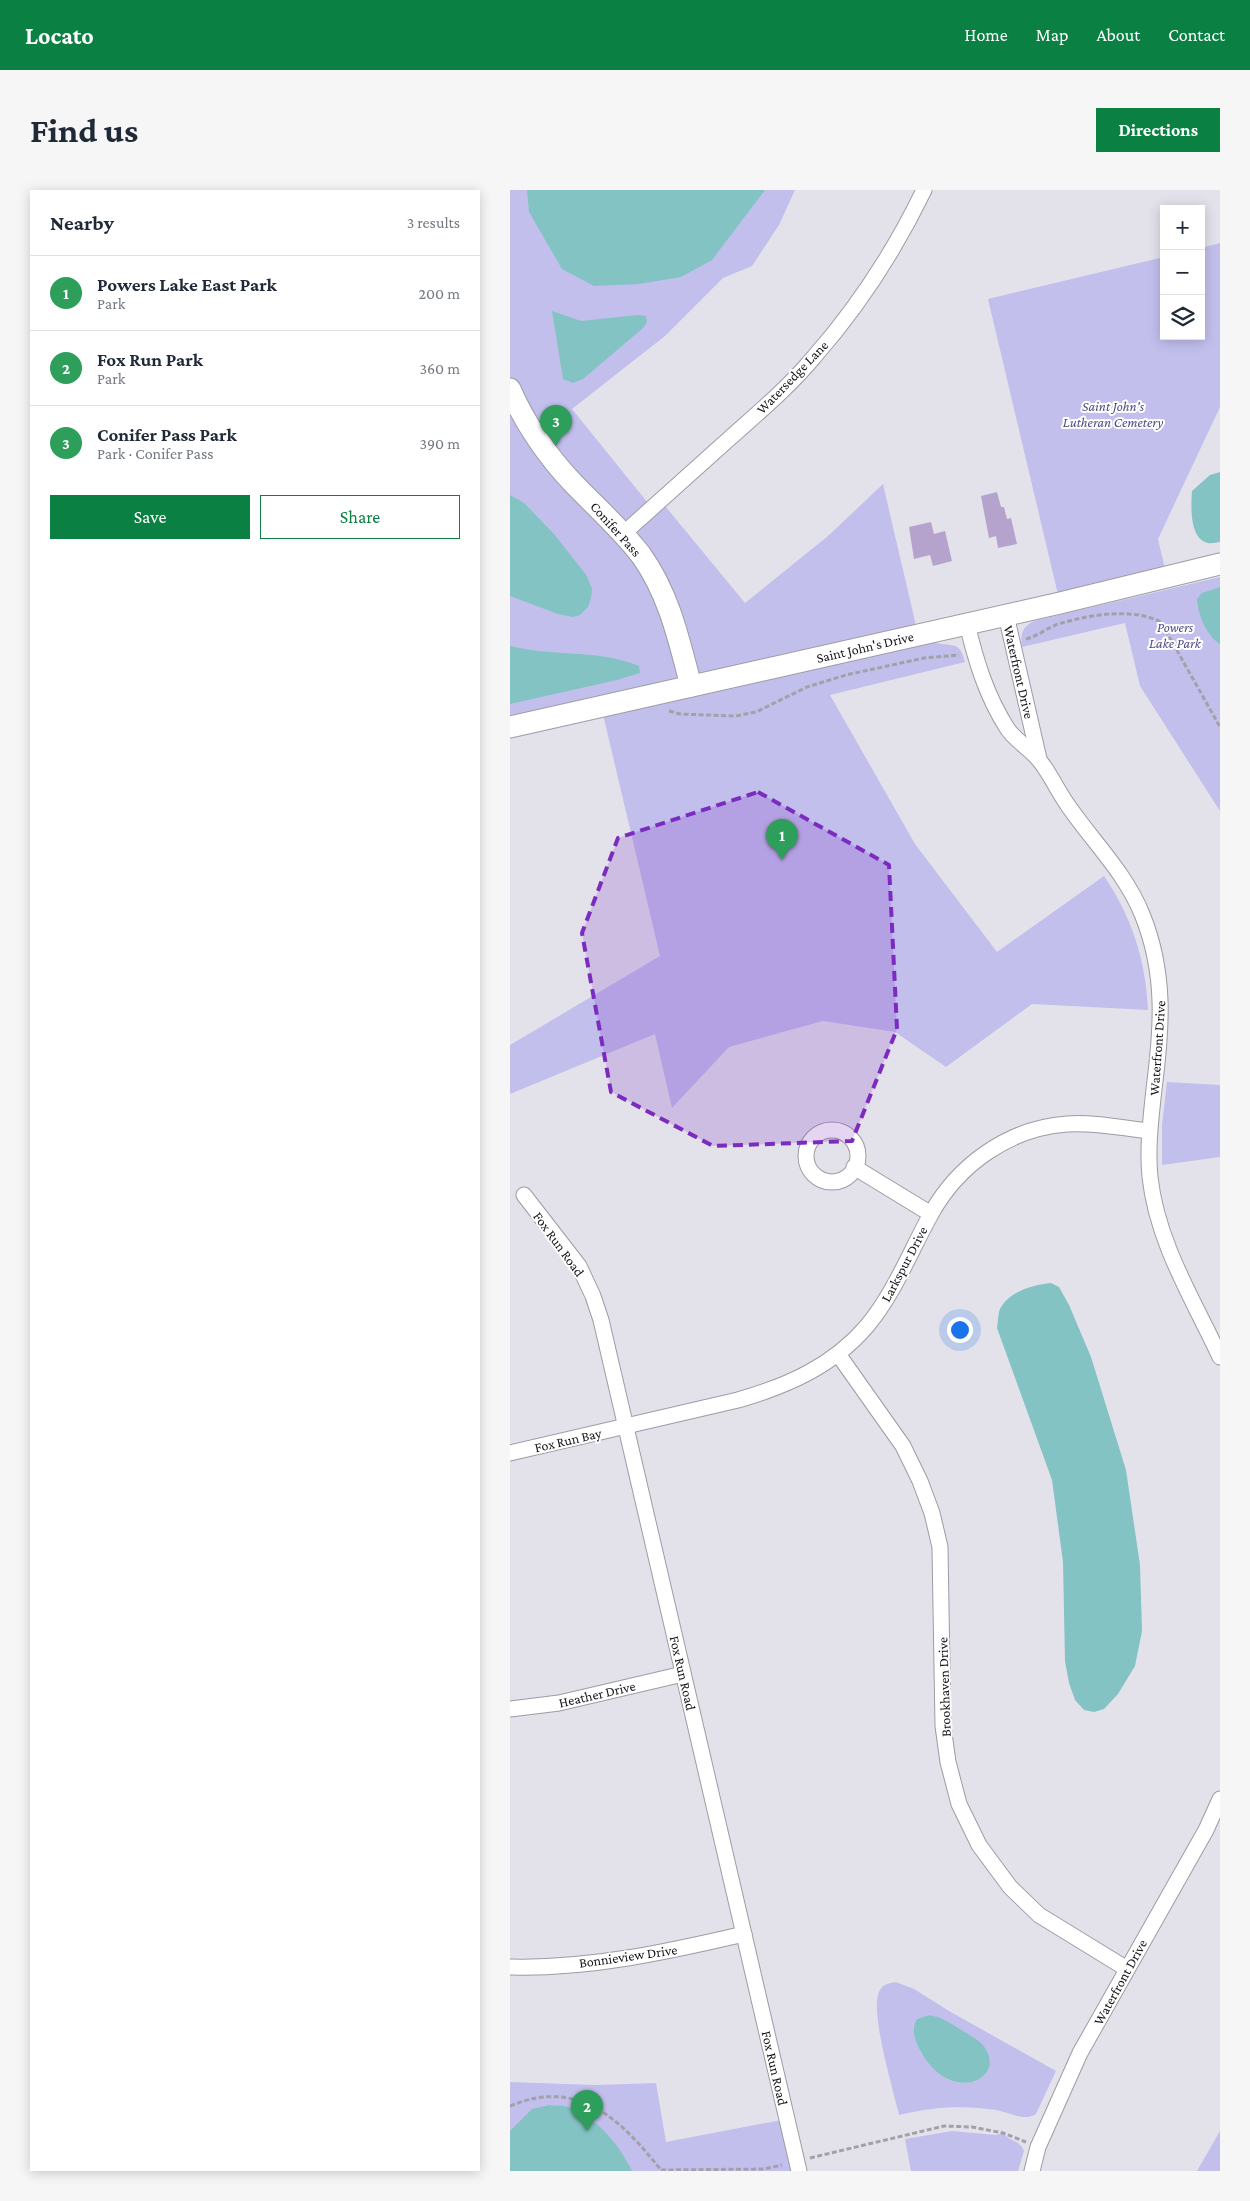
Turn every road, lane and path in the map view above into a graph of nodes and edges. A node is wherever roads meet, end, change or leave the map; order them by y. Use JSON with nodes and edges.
{"nodes":[{"id":1,"x":924,"y":190,"type":"edge"},
{"id":2,"x":510,"y":389,"type":"edge"},
{"id":3,"x":623,"y":534,"type":"junction"},
{"id":4,"x":1220,"y":564,"type":"edge"},
{"id":5,"x":1006,"y":615,"type":"junction"},
{"id":6,"x":967,"y":624,"type":"junction"},
{"id":7,"x":1012,"y":642,"type":"junction"},
{"id":8,"x":974,"y":652,"type":"junction"},
{"id":9,"x":691,"y":686,"type":"junction"},
{"id":10,"x":662,"y":692,"type":"junction"},
{"id":11,"x":510,"y":727,"type":"edge"},
{"id":12,"x":1220,"y":727,"type":"edge"},
{"id":13,"x":1039,"y":759,"type":"junction"},
{"id":14,"x":1149,"y":1131,"type":"junction"},
{"id":15,"x":854,"y":1168,"type":"dead end"},
{"id":16,"x":524,"y":1195,"type":"dead end"},
{"id":17,"x":931,"y":1214,"type":"junction"},
{"id":18,"x":838,"y":1354,"type":"junction"},
{"id":19,"x":1220,"y":1357,"type":"edge"},
{"id":20,"x":625,"y":1426,"type":"junction"},
{"id":21,"x":510,"y":1453,"type":"edge"},
{"id":22,"x":683,"y":1674,"type":"junction"},
{"id":23,"x":510,"y":1709,"type":"edge"},
{"id":24,"x":1220,"y":1799,"type":"edge"},
{"id":25,"x":744,"y":1934,"type":"junction"},
{"id":26,"x":510,"y":1967,"type":"edge"},
{"id":27,"x":1127,"y":1969,"type":"junction"},
{"id":28,"x":510,"y":2106,"type":"edge"},
{"id":29,"x":1038,"y":2147,"type":"junction"},
{"id":30,"x":798,"y":2166,"type":"edge"},
{"id":31,"x":661,"y":2170,"type":"edge"},
{"id":32,"x":1032,"y":2171,"type":"edge"}],
"edges":[{"from":1,"to":3,"type":"street","name":"Watersedge Lane"},
{"from":2,"to":3,"type":"street","name":"Conifer Pass"},
{"from":3,"to":9,"type":"street","name":"Conifer Pass"},
{"from":4,"to":5,"type":"street","name":"Saint John's Drive"},
{"from":5,"to":6,"type":"street","name":"Saint John's Drive"},
{"from":5,"to":7,"type":"street","name":"Waterfront Drive"},
{"from":6,"to":8,"type":"street","name":"Waterfront Drive"},
{"from":6,"to":9,"type":"street","name":"Saint John's Drive"},
{"from":7,"to":12,"type":"path"},
{"from":7,"to":13,"type":"street","name":"Waterfront Drive"},
{"from":8,"to":10,"type":"path"},
{"from":8,"to":13,"type":"street","name":"Waterfront Drive"},
{"from":9,"to":10,"type":"street","name":"Saint John's Drive"},
{"from":10,"to":11,"type":"street","name":"Saint John's Drive"},
{"from":13,"to":14,"type":"street","name":"Waterfront Drive"},
{"from":14,"to":17,"type":"street","name":"Larkspur Drive"},
{"from":14,"to":19,"type":"street","name":"Waterfront Drive"},
{"from":15,"to":17,"type":"street"},
{"from":16,"to":20,"type":"street","name":"Fox Run Road"},
{"from":17,"to":18,"type":"street","name":"Larkspur Drive"},
{"from":18,"to":20,"type":"street","name":"Larkspur Drive"},
{"from":18,"to":27,"type":"street","name":"Brookhaven Drive"},
{"from":20,"to":21,"type":"street","name":"Fox Run Bay"},
{"from":20,"to":22,"type":"street","name":"Fox Run Road"},
{"from":22,"to":23,"type":"street","name":"Heather Drive"},
{"from":22,"to":25,"type":"street","name":"Fox Run Road"},
{"from":24,"to":27,"type":"street","name":"Waterfront Drive"},
{"from":25,"to":26,"type":"street","name":"Bonnieview Drive"},
{"from":25,"to":30,"type":"street","name":"Fox Run Road"},
{"from":27,"to":29,"type":"street","name":"Waterfront Drive"},
{"from":28,"to":31,"type":"path"},
{"from":29,"to":30,"type":"path"},
{"from":29,"to":32,"type":"street","name":"Waterfront Drive"},
{"from":30,"to":31,"type":"path"}]}
